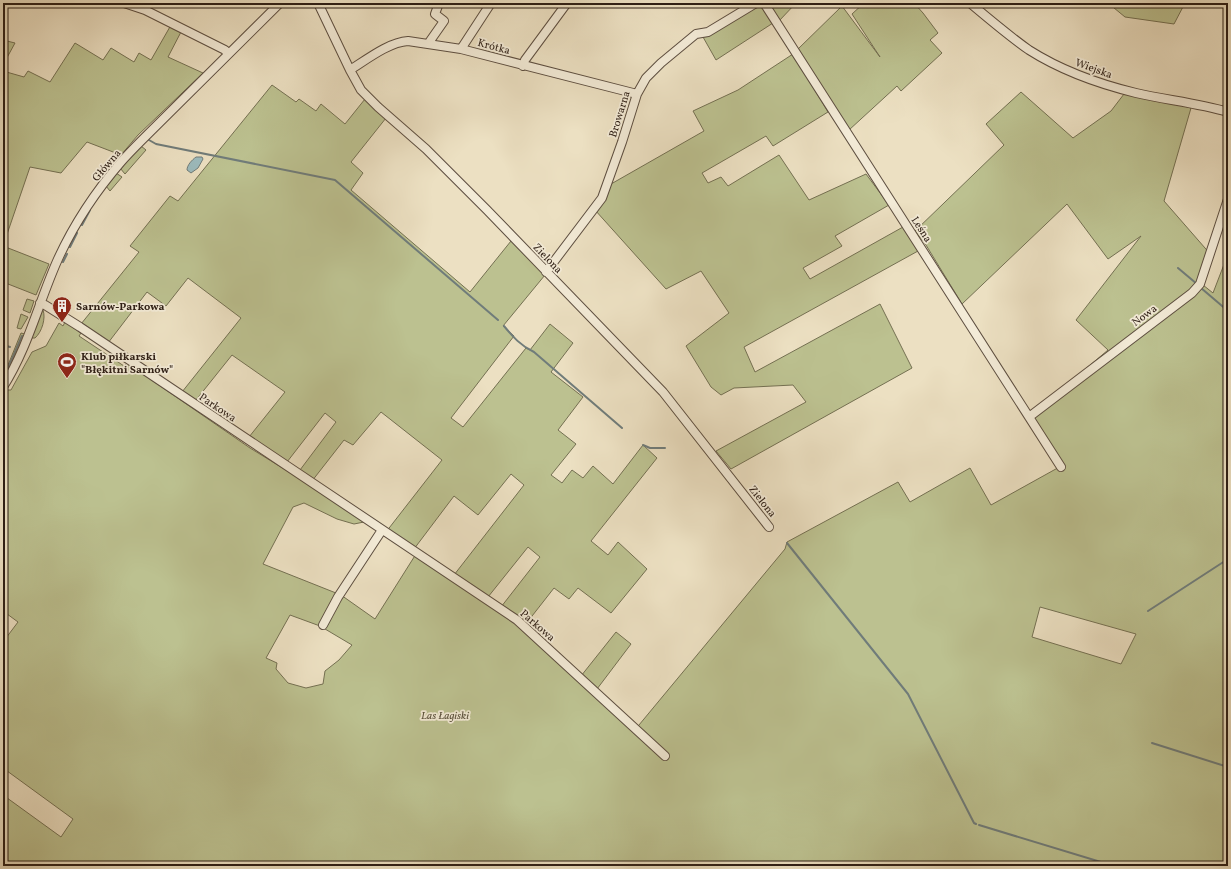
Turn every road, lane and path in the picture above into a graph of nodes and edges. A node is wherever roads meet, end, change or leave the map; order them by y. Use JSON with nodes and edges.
{"nodes":[{"id":1,"x":124,"y":3,"type":"edge"},
{"id":2,"x":280,"y":3,"type":"edge"},
{"id":3,"x":318,"y":3,"type":"edge"},
{"id":4,"x":439,"y":3,"type":"edge"},
{"id":5,"x":491,"y":3,"type":"edge"},
{"id":6,"x":567,"y":3,"type":"edge"},
{"id":7,"x":756,"y":3,"type":"edge"},
{"id":8,"x":764,"y":3,"type":"edge"},
{"id":9,"x":970,"y":3,"type":"edge"},
{"id":10,"x":429,"y":44,"type":"junction"},
{"id":11,"x":461,"y":49,"type":"junction"},
{"id":12,"x":228,"y":54,"type":"junction"},
{"id":13,"x":523,"y":66,"type":"junction"},
{"id":14,"x":350,"y":70,"type":"junction"},
{"id":15,"x":637,"y":94,"type":"junction"},
{"id":16,"x":1228,"y":112,"type":"edge"},
{"id":17,"x":1228,"y":199,"type":"edge"},
{"id":18,"x":546,"y":272,"type":"junction"},
{"id":19,"x":40,"y":304,"type":"junction"},
{"id":20,"x":4,"y":382,"type":"edge"},
{"id":21,"x":1029,"y":417,"type":"junction"},
{"id":22,"x":1061,"y":467,"type":"dead end"},
{"id":23,"x":769,"y":527,"type":"dead end"},
{"id":24,"x":382,"y":530,"type":"junction"},
{"id":25,"x":323,"y":626,"type":"dead end"},
{"id":26,"x":665,"y":756,"type":"dead end"}],
"edges":[{"from":1,"to":12,"type":"street"},
{"from":2,"to":12,"type":"street","name":"Główna"},
{"from":3,"to":14,"type":"street","name":"Zielona"},
{"from":4,"to":10,"type":"street"},
{"from":5,"to":11,"type":"street"},
{"from":6,"to":13,"type":"street"},
{"from":7,"to":15,"type":"street","name":"Browarna"},
{"from":8,"to":21,"type":"street","name":"Leśna"},
{"from":9,"to":16,"type":"street","name":"Wiejska"},
{"from":10,"to":11,"type":"street","name":"Krótka"},
{"from":10,"to":14,"type":"street","name":"Krótka"},
{"from":11,"to":13,"type":"street","name":"Krótka"},
{"from":12,"to":19,"type":"street","name":"Główna"},
{"from":13,"to":15,"type":"street","name":"Krótka"},
{"from":14,"to":18,"type":"street","name":"Zielona"},
{"from":15,"to":18,"type":"street","name":"Browarna"},
{"from":17,"to":21,"type":"street","name":"Nowa"},
{"from":18,"to":23,"type":"street","name":"Zielona"},
{"from":19,"to":20,"type":"street","name":"Główna"},
{"from":19,"to":24,"type":"street","name":"Parkowa"},
{"from":21,"to":22,"type":"street","name":"Leśna"},
{"from":24,"to":25,"type":"street"},
{"from":24,"to":26,"type":"street","name":"Parkowa"}]}
